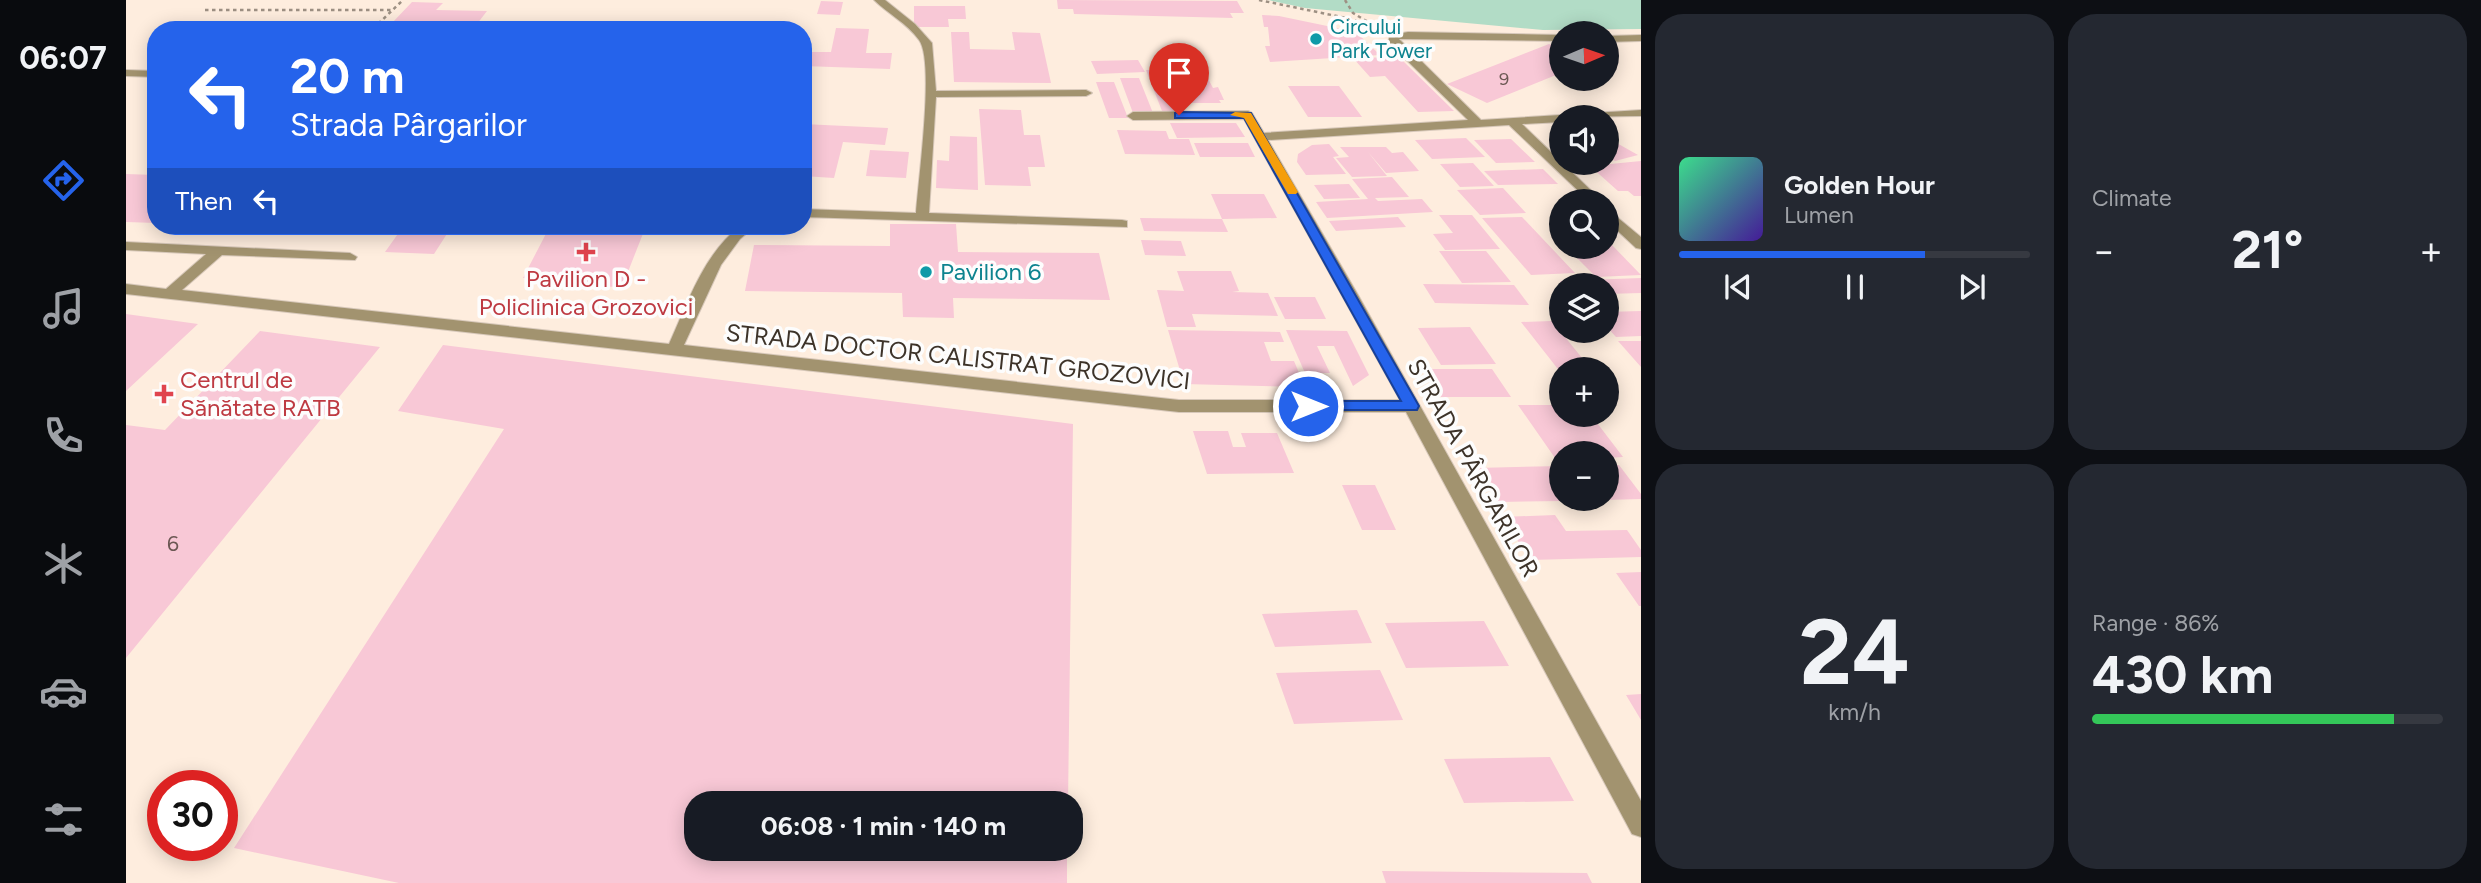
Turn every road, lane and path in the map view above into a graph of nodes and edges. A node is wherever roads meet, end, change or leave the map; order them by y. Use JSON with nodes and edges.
{"nodes":[{"id":1,"x":403,"y":0,"type":"edge"},
{"id":2,"x":879,"y":0,"type":"edge"},
{"id":3,"x":1259,"y":0,"type":"edge"},
{"id":4,"x":1345,"y":0,"type":"edge"},
{"id":5,"x":205,"y":10,"type":"dead end"},
{"id":6,"x":392,"y":10,"type":"junction"},
{"id":7,"x":381,"y":21,"type":"edge"},
{"id":8,"x":1394,"y":37,"type":"junction"},
{"id":9,"x":1549,"y":38,"type":"edge"},
{"id":10,"x":1641,"y":38,"type":"edge"},
{"id":11,"x":1619,"y":39,"type":"edge"},
{"id":12,"x":126,"y":73,"type":"edge"},
{"id":13,"x":147,"y":74,"type":"edge"},
{"id":14,"x":1086,"y":93,"type":"dead end"},
{"id":15,"x":930,"y":94,"type":"junction"},
{"id":16,"x":1641,"y":113,"type":"edge"},
{"id":17,"x":1619,"y":114,"type":"edge"},
{"id":18,"x":1133,"y":116,"type":"dead end"},
{"id":19,"x":1549,"y":119,"type":"edge"},
{"id":20,"x":1512,"y":121,"type":"junction"},
{"id":21,"x":1478,"y":123,"type":"junction"},
{"id":22,"x":1261,"y":137,"type":"junction"},
{"id":23,"x":1583,"y":189,"type":"edge"},
{"id":24,"x":812,"y":213,"type":"edge"},
{"id":25,"x":922,"y":216,"type":"junction"},
{"id":26,"x":1122,"y":224,"type":"dead end"},
{"id":27,"x":1619,"y":224,"type":"edge"},
{"id":28,"x":734,"y":235,"type":"edge"},
{"id":29,"x":1641,"y":245,"type":"edge"},
{"id":30,"x":126,"y":246,"type":"edge"},
{"id":31,"x":218,"y":251,"type":"junction"},
{"id":32,"x":350,"y":257,"type":"dead end"},
{"id":33,"x":126,"y":289,"type":"edge"},
{"id":34,"x":169,"y":294,"type":"junction"},
{"id":35,"x":674,"y":351,"type":"junction"},
{"id":36,"x":1411,"y":406,"type":"junction"},
{"id":37,"x":1641,"y":825,"type":"edge"}],
"edges":[{"from":1,"to":6,"type":"path"},
{"from":2,"to":15,"type":"street"},
{"from":3,"to":8,"type":"path"},
{"from":4,"to":8,"type":"path"},
{"from":5,"to":6,"type":"path"},
{"from":6,"to":7,"type":"path"},
{"from":8,"to":9,"type":"street"},
{"from":8,"to":21,"type":"street"},
{"from":10,"to":11,"type":"street"},
{"from":12,"to":13,"type":"street"},
{"from":14,"to":15,"type":"street"},
{"from":15,"to":25,"type":"street"},
{"from":16,"to":17,"type":"street"},
{"from":18,"to":22,"type":"street","name":"STRADA PÂRGARILOR"},
{"from":19,"to":20,"type":"street"},
{"from":20,"to":21,"type":"street"},
{"from":20,"to":23,"type":"street"},
{"from":21,"to":22,"type":"street"},
{"from":22,"to":36,"type":"street","name":"STRADA PÂRGARILOR"},
{"from":24,"to":25,"type":"street"},
{"from":25,"to":26,"type":"street"},
{"from":27,"to":29,"type":"street"},
{"from":28,"to":35,"type":"street"},
{"from":30,"to":31,"type":"street"},
{"from":31,"to":32,"type":"street"},
{"from":31,"to":34,"type":"street"},
{"from":33,"to":34,"type":"street","name":"STRADA DOCTOR CALISTRAT GROZOVICI"},
{"from":34,"to":35,"type":"street","name":"STRADA DOCTOR CALISTRAT GROZOVICI"},
{"from":35,"to":36,"type":"street","name":"STRADA DOCTOR CALISTRAT GROZOVICI"},
{"from":36,"to":37,"type":"street","name":"STRADA PÂRGARILOR"}]}
